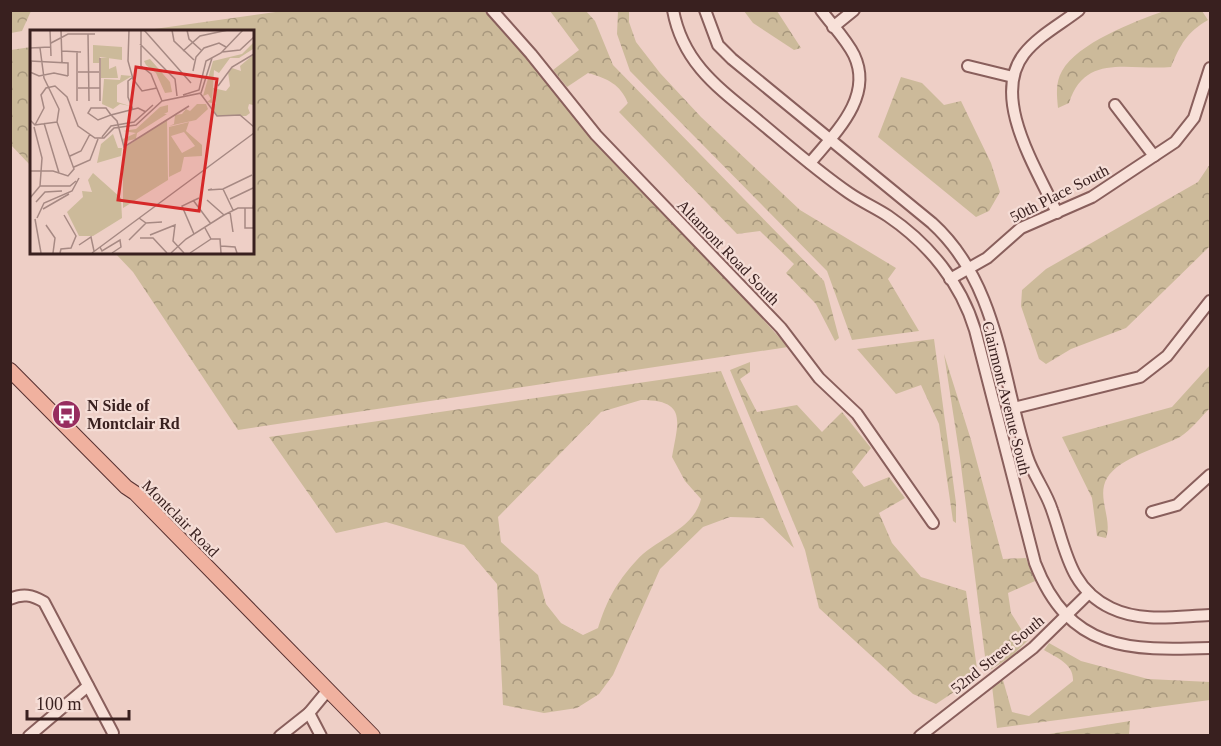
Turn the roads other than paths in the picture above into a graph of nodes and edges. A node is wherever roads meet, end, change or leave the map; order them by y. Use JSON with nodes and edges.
{"nodes":[{"id":1,"x":492,"y":10,"type":"edge"},
{"id":2,"x":673,"y":10,"type":"edge"},
{"id":3,"x":705,"y":10,"type":"edge"},
{"id":4,"x":821,"y":10,"type":"edge"},
{"id":5,"x":855,"y":10,"type":"edge"},
{"id":6,"x":1079,"y":10,"type":"edge"},
{"id":7,"x":833,"y":27,"type":"junction"},
{"id":8,"x":968,"y":66,"type":"dead end"},
{"id":9,"x":1210,"y":68,"type":"edge"},
{"id":10,"x":1013,"y":77,"type":"junction"},
{"id":11,"x":1115,"y":105,"type":"dead end"},
{"id":12,"x":830,"y":138,"type":"junction"},
{"id":13,"x":1154,"y":156,"type":"junction"},
{"id":14,"x":810,"y":162,"type":"junction"},
{"id":15,"x":1057,"y":213,"type":"junction"},
{"id":16,"x":968,"y":270,"type":"junction"},
{"id":17,"x":950,"y":279,"type":"junction"},
{"id":18,"x":1210,"y":301,"type":"edge"},
{"id":19,"x":10,"y":370,"type":"edge"},
{"id":20,"x":1014,"y":408,"type":"junction"},
{"id":21,"x":1210,"y":475,"type":"edge"},
{"id":22,"x":1152,"y":512,"type":"dead end"},
{"id":23,"x":933,"y":523,"type":"dead end"},
{"id":24,"x":1089,"y":593,"type":"junction"},
{"id":25,"x":10,"y":598,"type":"edge"},
{"id":26,"x":1067,"y":614,"type":"junction"},
{"id":27,"x":1210,"y":615,"type":"edge"},
{"id":28,"x":1210,"y":648,"type":"edge"},
{"id":29,"x":88,"y":686,"type":"junction"},
{"id":30,"x":328,"y":690,"type":"junction"},
{"id":31,"x":309,"y":713,"type":"junction"},
{"id":32,"x":113,"y":733,"type":"dead end"},
{"id":33,"x":29,"y":735,"type":"edge"},
{"id":34,"x":280,"y":735,"type":"edge"},
{"id":35,"x":321,"y":735,"type":"edge"},
{"id":36,"x":373,"y":735,"type":"edge"},
{"id":37,"x":920,"y":735,"type":"edge"}],
"edges":[{"from":1,"to":23,"type":"street","name":"Altamont Road South"},
{"from":2,"to":14,"type":"street","name":"Clairmont Avenue South"},
{"from":3,"to":12,"type":"street","name":"Clairmont Avenue South"},
{"from":4,"to":7,"type":"street"},
{"from":5,"to":7,"type":"street"},
{"from":6,"to":10,"type":"street"},
{"from":7,"to":12,"type":"street"},
{"from":8,"to":10,"type":"street"},
{"from":9,"to":13,"type":"street","name":"50th Place South"},
{"from":10,"to":15,"type":"street"},
{"from":11,"to":13,"type":"street"},
{"from":12,"to":14,"type":"street"},
{"from":12,"to":16,"type":"street","name":"Clairmont Avenue South"},
{"from":13,"to":15,"type":"street","name":"50th Place South"},
{"from":14,"to":17,"type":"street","name":"Clairmont Avenue South"},
{"from":15,"to":16,"type":"street","name":"50th Place South"},
{"from":16,"to":17,"type":"street","name":"50th Place South"},
{"from":16,"to":20,"type":"street","name":"Clairmont Avenue South"},
{"from":17,"to":26,"type":"street","name":"Clairmont Avenue South"},
{"from":18,"to":20,"type":"street"},
{"from":19,"to":30,"type":"main road","name":"Montclair Road"},
{"from":20,"to":24,"type":"street","name":"Clairmont Avenue South"},
{"from":21,"to":22,"type":"street"},
{"from":24,"to":26,"type":"street","name":"52nd Street South"},
{"from":24,"to":27,"type":"street","name":"Clairmont Avenue South"},
{"from":25,"to":29,"type":"street"},
{"from":26,"to":28,"type":"street","name":"Clairmont Avenue South"},
{"from":26,"to":37,"type":"street","name":"52nd Street South"},
{"from":29,"to":32,"type":"street"},
{"from":29,"to":33,"type":"street"},
{"from":30,"to":31,"type":"street"},
{"from":30,"to":36,"type":"main road","name":"Montclair Road"},
{"from":31,"to":34,"type":"street"},
{"from":31,"to":35,"type":"street"}]}
